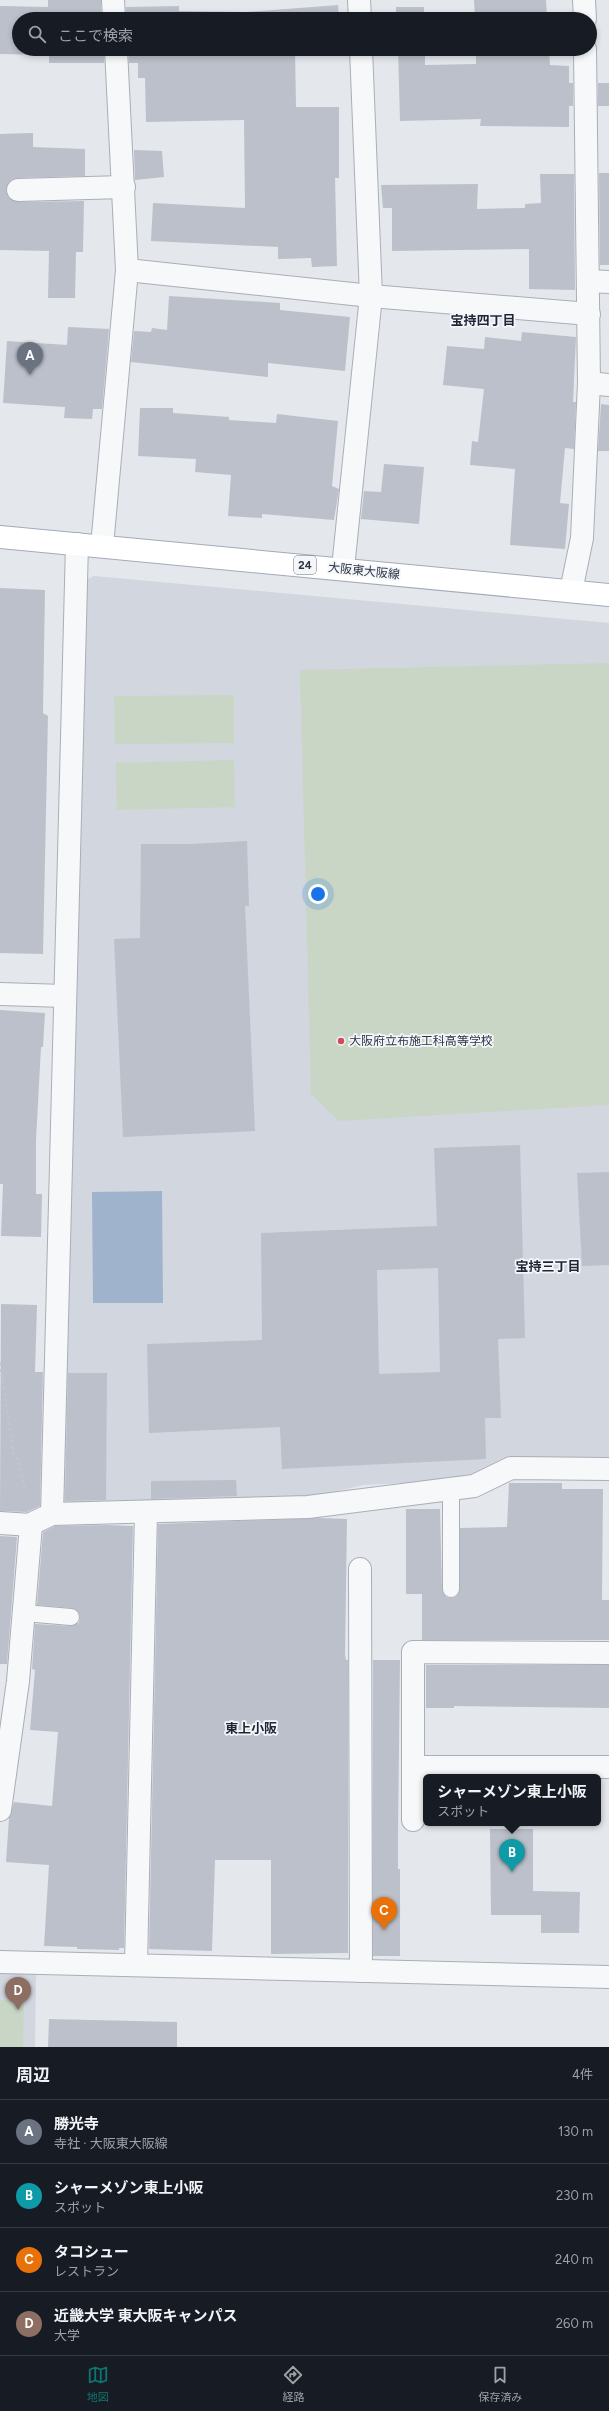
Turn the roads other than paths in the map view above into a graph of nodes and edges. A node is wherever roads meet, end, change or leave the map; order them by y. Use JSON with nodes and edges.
{"nodes":[{"id":1,"x":113,"y":0,"type":"edge"},
{"id":2,"x":359,"y":0,"type":"edge"},
{"id":3,"x":584,"y":0,"type":"edge"},
{"id":4,"x":114,"y":12,"type":"edge"},
{"id":5,"x":360,"y":12,"type":"edge"},
{"id":6,"x":584,"y":12,"type":"edge"},
{"id":7,"x":116,"y":56,"type":"edge"},
{"id":8,"x":361,"y":56,"type":"edge"},
{"id":9,"x":585,"y":56,"type":"edge"},
{"id":10,"x":124,"y":187,"type":"junction"},
{"id":11,"x":18,"y":190,"type":"dead end"},
{"id":12,"x":127,"y":270,"type":"junction"},
{"id":13,"x":599,"y":282,"type":"edge"},
{"id":14,"x":371,"y":296,"type":"junction"},
{"id":15,"x":589,"y":314,"type":"junction"},
{"id":16,"x":599,"y":384,"type":"edge"},
{"id":17,"x":0,"y":537,"type":"edge"},
{"id":18,"x":77,"y":544,"type":"junction"},
{"id":19,"x":102,"y":546,"type":"junction"},
{"id":20,"x":343,"y":568,"type":"junction"},
{"id":21,"x":571,"y":591,"type":"junction"},
{"id":22,"x":609,"y":595,"type":"edge"},
{"id":23,"x":0,"y":994,"type":"edge"},
{"id":24,"x":65,"y":996,"type":"junction"},
{"id":25,"x":609,"y":1469,"type":"edge"},
{"id":26,"x":451,"y":1489,"type":"junction"},
{"id":27,"x":146,"y":1512,"type":"junction"},
{"id":28,"x":38,"y":1521,"type":"junction"},
{"id":29,"x":0,"y":1523,"type":"edge"},
{"id":30,"x":360,"y":1569,"type":"dead end"},
{"id":31,"x":451,"y":1590,"type":"dead end"},
{"id":32,"x":24,"y":1612,"type":"junction"},
{"id":33,"x":71,"y":1617,"type":"dead end"},
{"id":34,"x":609,"y":1652,"type":"edge"},
{"id":35,"x":9,"y":1681,"type":"edge"},
{"id":36,"x":413,"y":1767,"type":"junction"},
{"id":37,"x":609,"y":1767,"type":"edge"},
{"id":38,"x":0,"y":1810,"type":"edge"},
{"id":39,"x":413,"y":1820,"type":"dead end"},
{"id":40,"x":0,"y":1962,"type":"edge"},
{"id":41,"x":136,"y":1965,"type":"junction"},
{"id":42,"x":361,"y":1971,"type":"junction"},
{"id":43,"x":609,"y":1976,"type":"edge"}],
"edges":[{"from":1,"to":4,"type":"street"},
{"from":2,"to":5,"type":"street"},
{"from":3,"to":6,"type":"street"},
{"from":7,"to":10,"type":"street"},
{"from":8,"to":14,"type":"street"},
{"from":9,"to":13,"type":"street"},
{"from":10,"to":11,"type":"street"},
{"from":10,"to":12,"type":"street"},
{"from":12,"to":14,"type":"street"},
{"from":12,"to":19,"type":"street"},
{"from":13,"to":15,"type":"street"},
{"from":14,"to":15,"type":"street"},
{"from":14,"to":20,"type":"street"},
{"from":15,"to":16,"type":"street"},
{"from":16,"to":21,"type":"street"},
{"from":17,"to":18,"type":"main road","name":"大阪東大阪線","number":"24"},
{"from":18,"to":19,"type":"main road","name":"大阪東大阪線","number":"24"},
{"from":18,"to":24,"type":"street"},
{"from":19,"to":20,"type":"main road","name":"大阪東大阪線","number":"24"},
{"from":20,"to":21,"type":"main road","name":"大阪東大阪線","number":"24"},
{"from":21,"to":22,"type":"main road","name":"大阪東大阪線","number":"24"},
{"from":23,"to":24,"type":"street"},
{"from":24,"to":28,"type":"street"},
{"from":25,"to":26,"type":"street"},
{"from":26,"to":27,"type":"street"},
{"from":26,"to":31,"type":"lane"},
{"from":27,"to":28,"type":"street"},
{"from":27,"to":41,"type":"street"},
{"from":28,"to":29,"type":"street"},
{"from":28,"to":32,"type":"street"},
{"from":30,"to":42,"type":"street"},
{"from":32,"to":33,"type":"lane"},
{"from":32,"to":35,"type":"street"},
{"from":34,"to":36,"type":"street"},
{"from":35,"to":38,"type":"street"},
{"from":36,"to":37,"type":"street"},
{"from":36,"to":39,"type":"street"},
{"from":40,"to":41,"type":"street"},
{"from":41,"to":42,"type":"street"},
{"from":42,"to":43,"type":"street"}]}
